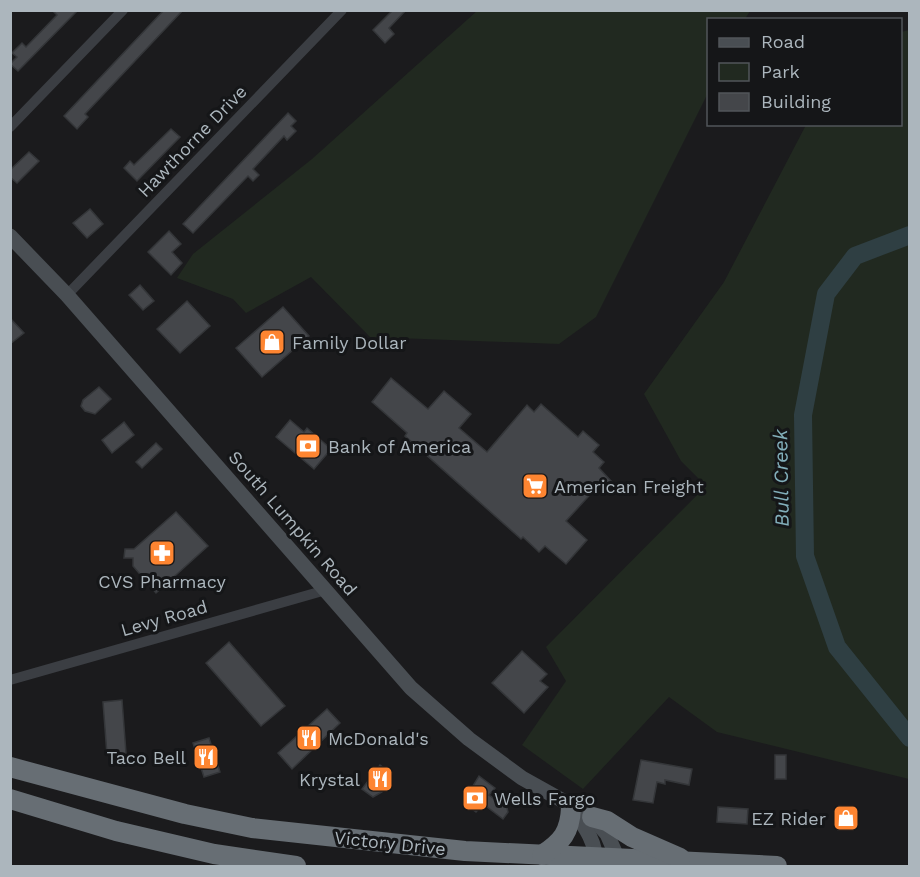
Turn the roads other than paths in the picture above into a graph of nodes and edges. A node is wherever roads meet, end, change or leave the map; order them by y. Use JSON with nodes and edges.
{"nodes":[{"id":1,"x":123,"y":10,"type":"edge"},
{"id":2,"x":342,"y":10,"type":"edge"},
{"id":3,"x":10,"y":127,"type":"edge"},
{"id":4,"x":10,"y":236,"type":"edge"},
{"id":5,"x":67,"y":295,"type":"junction"},
{"id":6,"x":326,"y":590,"type":"junction"},
{"id":7,"x":10,"y":680,"type":"edge"},
{"id":8,"x":10,"y":767,"type":"edge"},
{"id":9,"x":10,"y":799,"type":"edge"},
{"id":10,"x":571,"y":808,"type":"junction"},
{"id":11,"x":592,"y":817,"type":"junction"},
{"id":12,"x":542,"y":855,"type":"junction"},
{"id":13,"x":596,"y":862,"type":"edge"},
{"id":14,"x":618,"y":863,"type":"edge"},
{"id":15,"x":691,"y":863,"type":"junction"},
{"id":16,"x":296,"y":867,"type":"edge"},
{"id":17,"x":777,"y":867,"type":"edge"}],
"edges":[{"from":1,"to":3,"type":"street"},
{"from":2,"to":5,"type":"street","name":"Hawthorne Drive"},
{"from":4,"to":5,"type":"main road","name":"South Lumpkin Road"},
{"from":5,"to":6,"type":"main road","name":"South Lumpkin Road"},
{"from":6,"to":7,"type":"street","name":"Levy Road"},
{"from":6,"to":10,"type":"main road","name":"South Lumpkin Road"},
{"from":8,"to":12,"type":"highway","name":"Victory Drive"},
{"from":9,"to":16,"type":"highway"},
{"from":10,"to":11,"type":"main road","name":"South Lumpkin Road"},
{"from":10,"to":12,"type":"highway"},
{"from":10,"to":13,"type":"main road","name":"South Lumpkin Road"},
{"from":11,"to":14,"type":"main road"},
{"from":11,"to":15,"type":"highway"},
{"from":12,"to":13,"type":"highway","name":"Victory Drive"},
{"from":13,"to":14,"type":"highway","name":"Victory Drive"},
{"from":14,"to":15,"type":"highway","name":"Victory Drive"},
{"from":15,"to":17,"type":"highway","name":"Victory Drive"}]}
